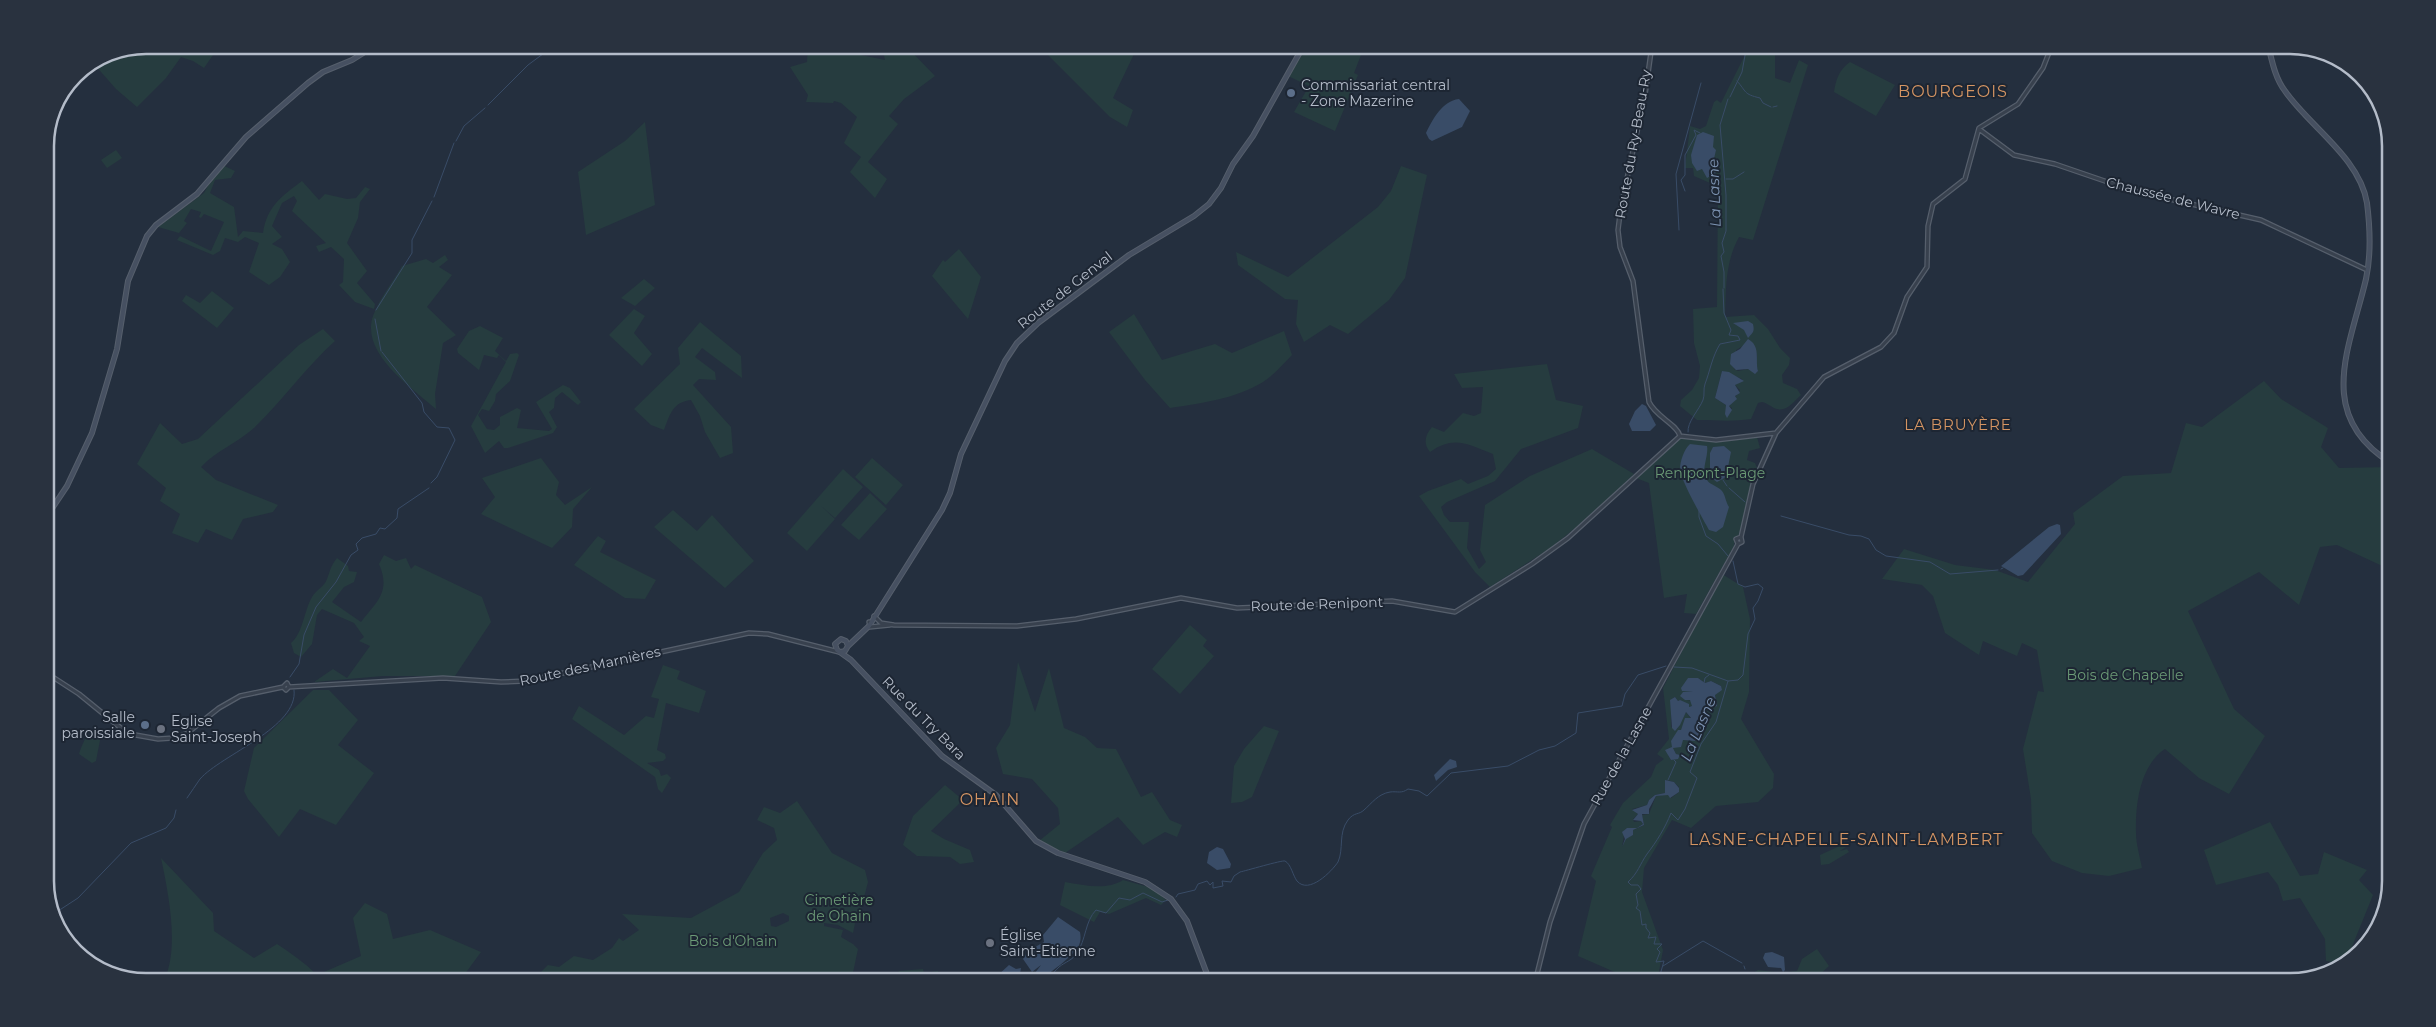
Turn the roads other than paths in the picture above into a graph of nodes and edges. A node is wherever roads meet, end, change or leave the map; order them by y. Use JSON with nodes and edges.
{"nodes":[{"id":1,"x":362,"y":54,"type":"edge"},
{"id":2,"x":1299,"y":54,"type":"edge"},
{"id":3,"x":1651,"y":54,"type":"edge"},
{"id":4,"x":2048,"y":54,"type":"edge"},
{"id":5,"x":2270,"y":54,"type":"edge"},
{"id":6,"x":1979,"y":129,"type":"junction"},
{"id":7,"x":2367,"y":272,"type":"junction"},
{"id":8,"x":1776,"y":433,"type":"junction"},
{"id":9,"x":1762,"y":434,"type":"junction"},
{"id":10,"x":1680,"y":436,"type":"junction"},
{"id":11,"x":1773,"y":438,"type":"junction"},
{"id":12,"x":2382,"y":456,"type":"edge"},
{"id":13,"x":54,"y":506,"type":"edge"},
{"id":14,"x":874,"y":616,"type":"junction"},
{"id":15,"x":869,"y":624,"type":"junction"},
{"id":16,"x":894,"y":625,"type":"junction"},
{"id":17,"x":846,"y":641,"type":"junction"},
{"id":18,"x":835,"y":644,"type":"junction"},
{"id":19,"x":847,"y":648,"type":"junction"},
{"id":20,"x":828,"y":649,"type":"junction"},
{"id":21,"x":840,"y":652,"type":"junction"},
{"id":22,"x":850,"y":660,"type":"junction"},
{"id":23,"x":54,"y":678,"type":"edge"},
{"id":24,"x":1207,"y":973,"type":"edge"},
{"id":25,"x":1537,"y":973,"type":"edge"}],
"edges":[{"from":1,"to":13,"type":"main road"},
{"from":2,"to":14,"type":"main road","name":"Route de Genval"},
{"from":3,"to":10,"type":"street","name":"Route du Ry-Beau-Ry"},
{"from":4,"to":6,"type":"street"},
{"from":5,"to":7,"type":"main road"},
{"from":6,"to":7,"type":"street","name":"Chaussée de Wavre"},
{"from":6,"to":8,"type":"street"},
{"from":7,"to":12,"type":"main road"},
{"from":8,"to":9,"type":"street"},
{"from":8,"to":11,"type":"street"},
{"from":9,"to":10,"type":"street"},
{"from":9,"to":11,"type":"street"},
{"from":10,"to":16,"type":"street","name":"Route de Renipont"},
{"from":11,"to":25,"type":"street","name":"Rue de la Lasne"},
{"from":14,"to":15,"type":"main road","name":"Route de Genval"},
{"from":14,"to":16,"type":"street","name":"Route de Renipont"},
{"from":15,"to":16,"type":"street","name":"Route de Renipont"},
{"from":15,"to":17,"type":"main road","name":"Route de Genval"},
{"from":15,"to":19,"type":"main road","name":"Route de Genval"},
{"from":17,"to":18,"type":"main road"},
{"from":17,"to":19,"type":"main road","name":"Rue du Try Bara"},
{"from":18,"to":20,"type":"street"},
{"from":18,"to":21,"type":"main road","name":"Rue du Try Bara"},
{"from":19,"to":21,"type":"main road"},
{"from":19,"to":22,"type":"main road","name":"Rue du Try Bara"},
{"from":20,"to":21,"type":"street","name":"Route des Marnières"},
{"from":20,"to":23,"type":"street","name":"Route des Marnières"},
{"from":21,"to":22,"type":"main road","name":"Rue du Try Bara"},
{"from":22,"to":24,"type":"main road","name":"Rue du Try Bara"}]}
